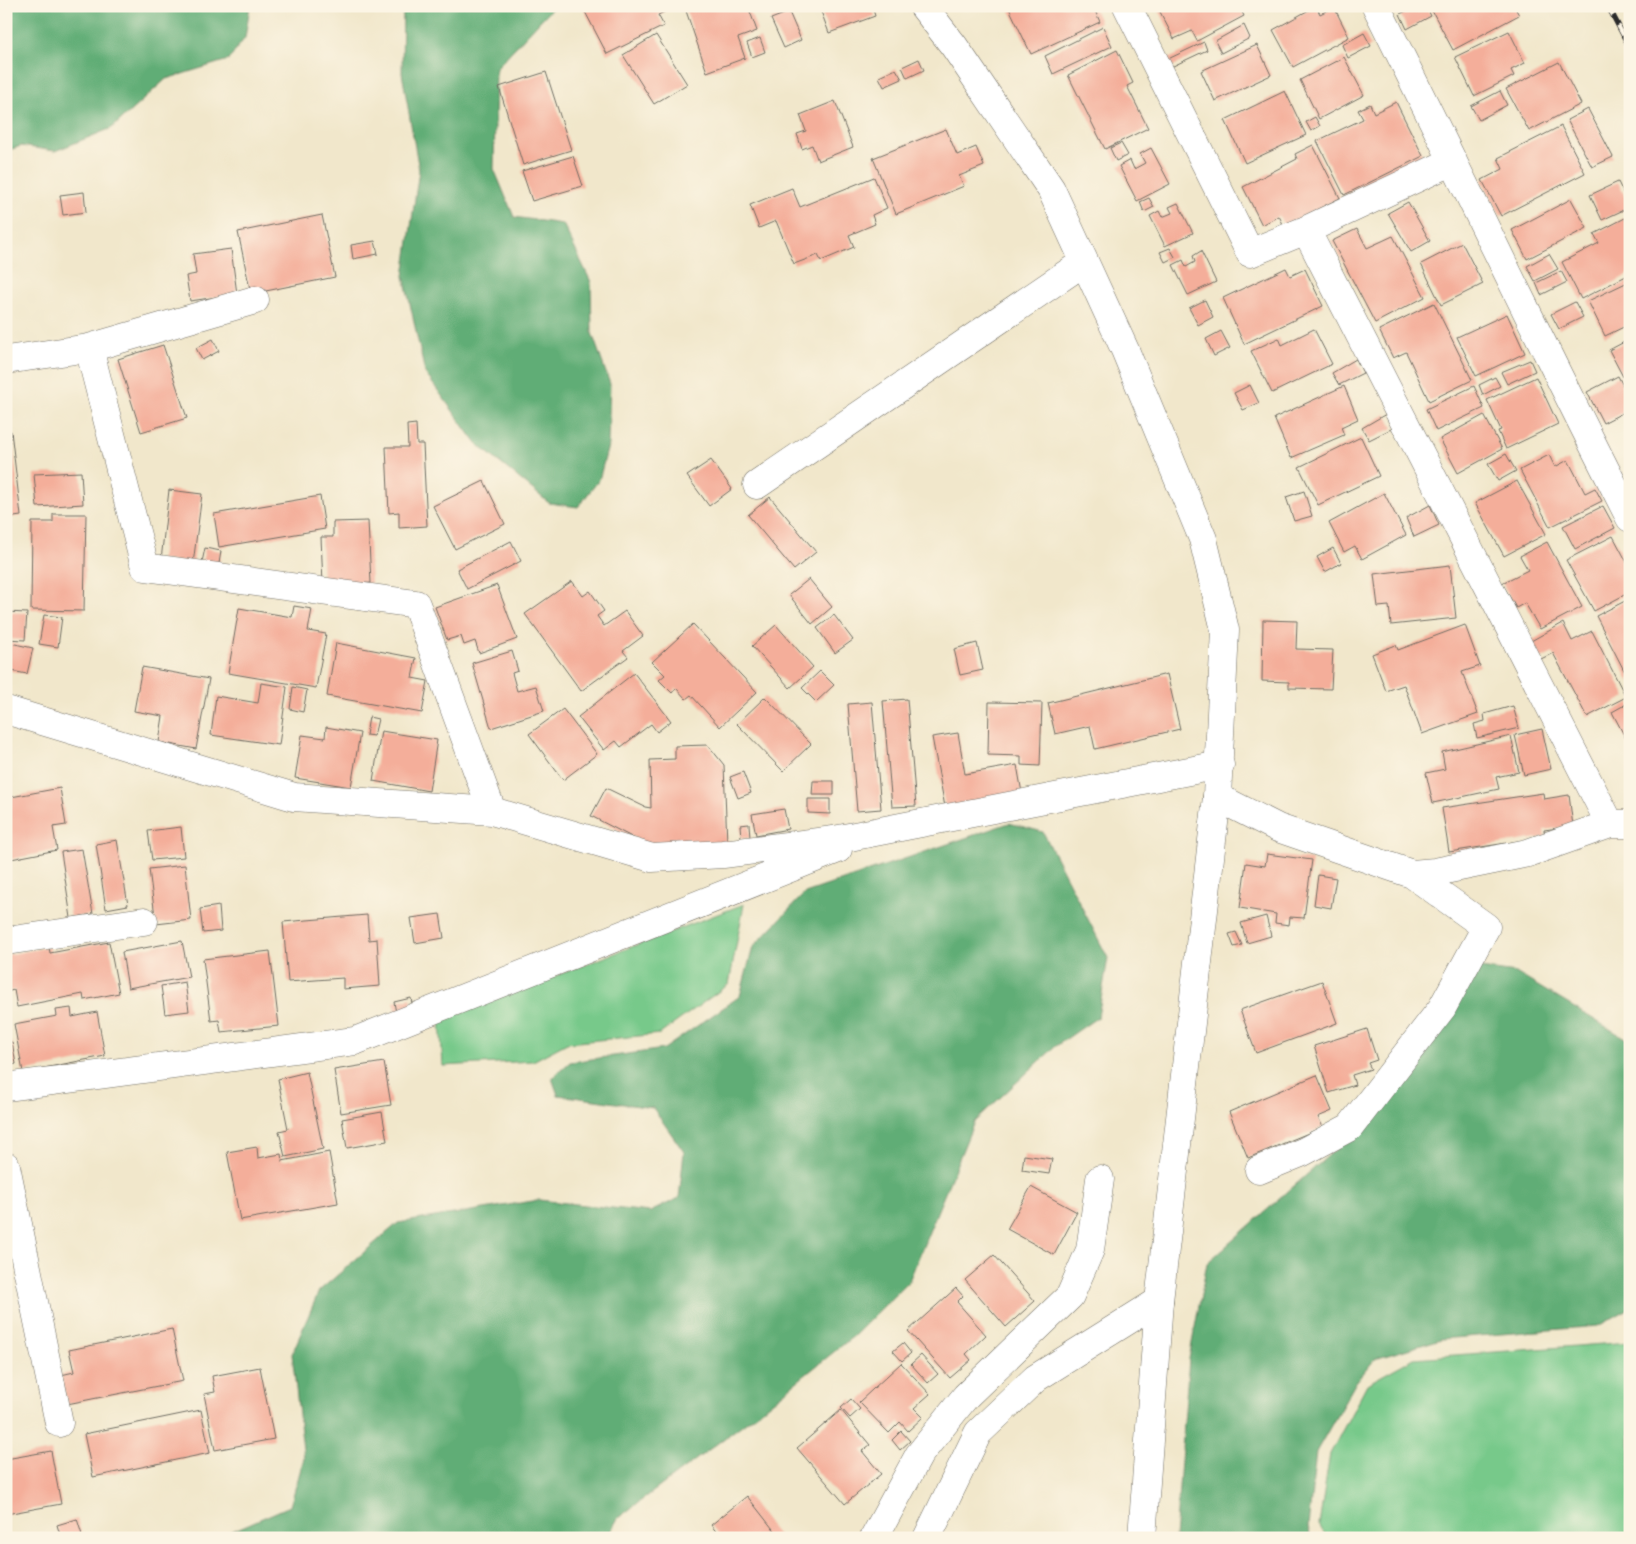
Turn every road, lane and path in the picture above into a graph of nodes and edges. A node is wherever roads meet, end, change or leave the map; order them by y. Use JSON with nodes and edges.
{"nodes":[{"id":1,"x":923,"y":6,"type":"edge"},
{"id":2,"x":1127,"y":6,"type":"edge"},
{"id":3,"x":1376,"y":6,"type":"edge"},
{"id":4,"x":1453,"y":161,"type":"junction"},
{"id":5,"x":1306,"y":230,"type":"junction"},
{"id":6,"x":1084,"y":262,"type":"junction"},
{"id":7,"x":255,"y":300,"type":"dead end"},
{"id":8,"x":89,"y":348,"type":"junction"},
{"id":9,"x":6,"y":360,"type":"edge"},
{"id":10,"x":757,"y":485,"type":"dead end"},
{"id":11,"x":1630,"y":518,"type":"edge"},
{"id":12,"x":6,"y":710,"type":"edge"},
{"id":13,"x":1220,"y":765,"type":"junction"},
{"id":14,"x":1217,"y":797,"type":"junction"},
{"id":15,"x":492,"y":811,"type":"junction"},
{"id":16,"x":1620,"y":824,"type":"edge"},
{"id":17,"x":888,"y":829,"type":"junction"},
{"id":18,"x":1412,"y":874,"type":"junction"},
{"id":19,"x":144,"y":920,"type":"dead end"},
{"id":20,"x":6,"y":941,"type":"edge"},
{"id":21,"x":6,"y":1087,"type":"edge"},
{"id":22,"x":6,"y":1166,"type":"edge"},
{"id":23,"x":1259,"y":1170,"type":"dead end"},
{"id":24,"x":1100,"y":1179,"type":"dead end"},
{"id":25,"x":1159,"y":1301,"type":"junction"},
{"id":26,"x":59,"y":1423,"type":"dead end"},
{"id":27,"x":874,"y":1538,"type":"edge"},
{"id":28,"x":927,"y":1538,"type":"edge"},
{"id":29,"x":1142,"y":1538,"type":"edge"}],
"edges":[{"from":1,"to":6,"type":"street"},
{"from":2,"to":5,"type":"street"},
{"from":3,"to":4,"type":"street"},
{"from":4,"to":5,"type":"street"},
{"from":4,"to":11,"type":"street"},
{"from":5,"to":16,"type":"street"},
{"from":6,"to":10,"type":"street"},
{"from":6,"to":13,"type":"street"},
{"from":7,"to":8,"type":"street"},
{"from":8,"to":9,"type":"street"},
{"from":8,"to":15,"type":"street"},
{"from":12,"to":15,"type":"street"},
{"from":13,"to":14,"type":"street"},
{"from":13,"to":17,"type":"street"},
{"from":14,"to":18,"type":"street"},
{"from":14,"to":25,"type":"street"},
{"from":15,"to":17,"type":"street"},
{"from":16,"to":18,"type":"street"},
{"from":17,"to":21,"type":"street"},
{"from":18,"to":23,"type":"street"},
{"from":19,"to":20,"type":"street"},
{"from":22,"to":26,"type":"street"},
{"from":24,"to":27,"type":"street"},
{"from":25,"to":28,"type":"street"},
{"from":25,"to":29,"type":"street"}]}
